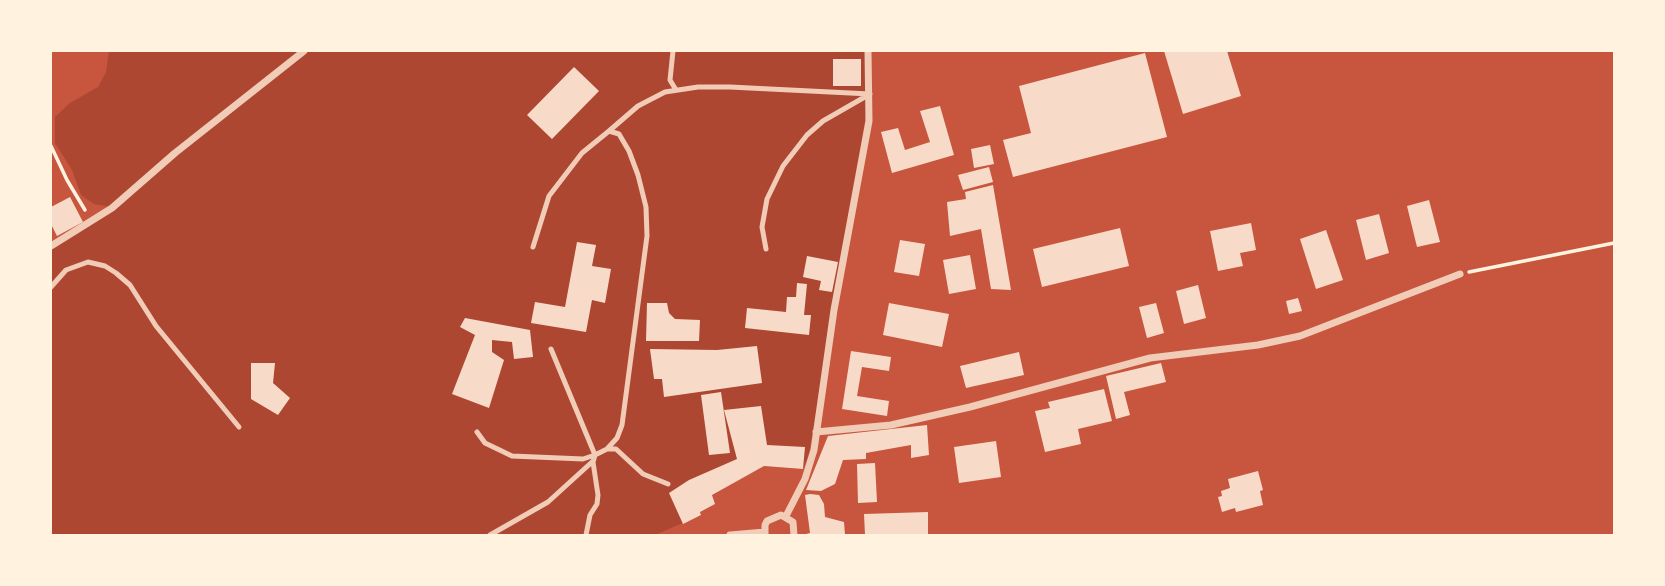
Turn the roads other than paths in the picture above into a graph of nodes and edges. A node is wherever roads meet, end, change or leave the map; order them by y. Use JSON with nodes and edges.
{"nodes":[{"id":1,"x":303,"y":51,"type":"edge"},
{"id":2,"x":673,"y":51,"type":"edge"},
{"id":3,"x":868,"y":51,"type":"edge"},
{"id":4,"x":676,"y":90,"type":"junction"},
{"id":5,"x":870,"y":94,"type":"junction"},
{"id":6,"x":609,"y":131,"type":"junction"},
{"id":7,"x":51,"y":246,"type":"edge"},
{"id":8,"x":533,"y":247,"type":"dead end"},
{"id":9,"x":766,"y":249,"type":"dead end"},
{"id":10,"x":1460,"y":274,"type":"road end"},
{"id":11,"x":51,"y":287,"type":"edge"},
{"id":12,"x":551,"y":349,"type":"dead end"},
{"id":13,"x":239,"y":427,"type":"dead end"},
{"id":14,"x":477,"y":432,"type":"dead end"},
{"id":15,"x":816,"y":432,"type":"junction"},
{"id":16,"x":607,"y":449,"type":"junction"},
{"id":17,"x":594,"y":459,"type":"junction"},
{"id":18,"x":668,"y":484,"type":"dead end"},
{"id":19,"x":786,"y":516,"type":"junction"},
{"id":20,"x":765,"y":534,"type":"edge"},
{"id":21,"x":490,"y":535,"type":"edge"},
{"id":22,"x":586,"y":535,"type":"edge"},
{"id":23,"x":730,"y":535,"type":"edge"},
{"id":24,"x":794,"y":535,"type":"edge"}],
"edges":[{"from":1,"to":7,"type":"street"},
{"from":2,"to":4,"type":"lane"},
{"from":3,"to":5,"type":"street"},
{"from":4,"to":5,"type":"lane"},
{"from":4,"to":6,"type":"lane"},
{"from":5,"to":9,"type":"lane"},
{"from":5,"to":15,"type":"street"},
{"from":6,"to":8,"type":"lane"},
{"from":6,"to":16,"type":"lane"},
{"from":10,"to":15,"type":"street"},
{"from":11,"to":13,"type":"lane"},
{"from":12,"to":17,"type":"lane"},
{"from":14,"to":17,"type":"lane"},
{"from":15,"to":19,"type":"street"},
{"from":16,"to":17,"type":"lane"},
{"from":16,"to":18,"type":"lane"},
{"from":17,"to":21,"type":"lane"},
{"from":17,"to":22,"type":"lane"},
{"from":19,"to":20,"type":"street"},
{"from":19,"to":24,"type":"street"},
{"from":20,"to":23,"type":"street"}]}
